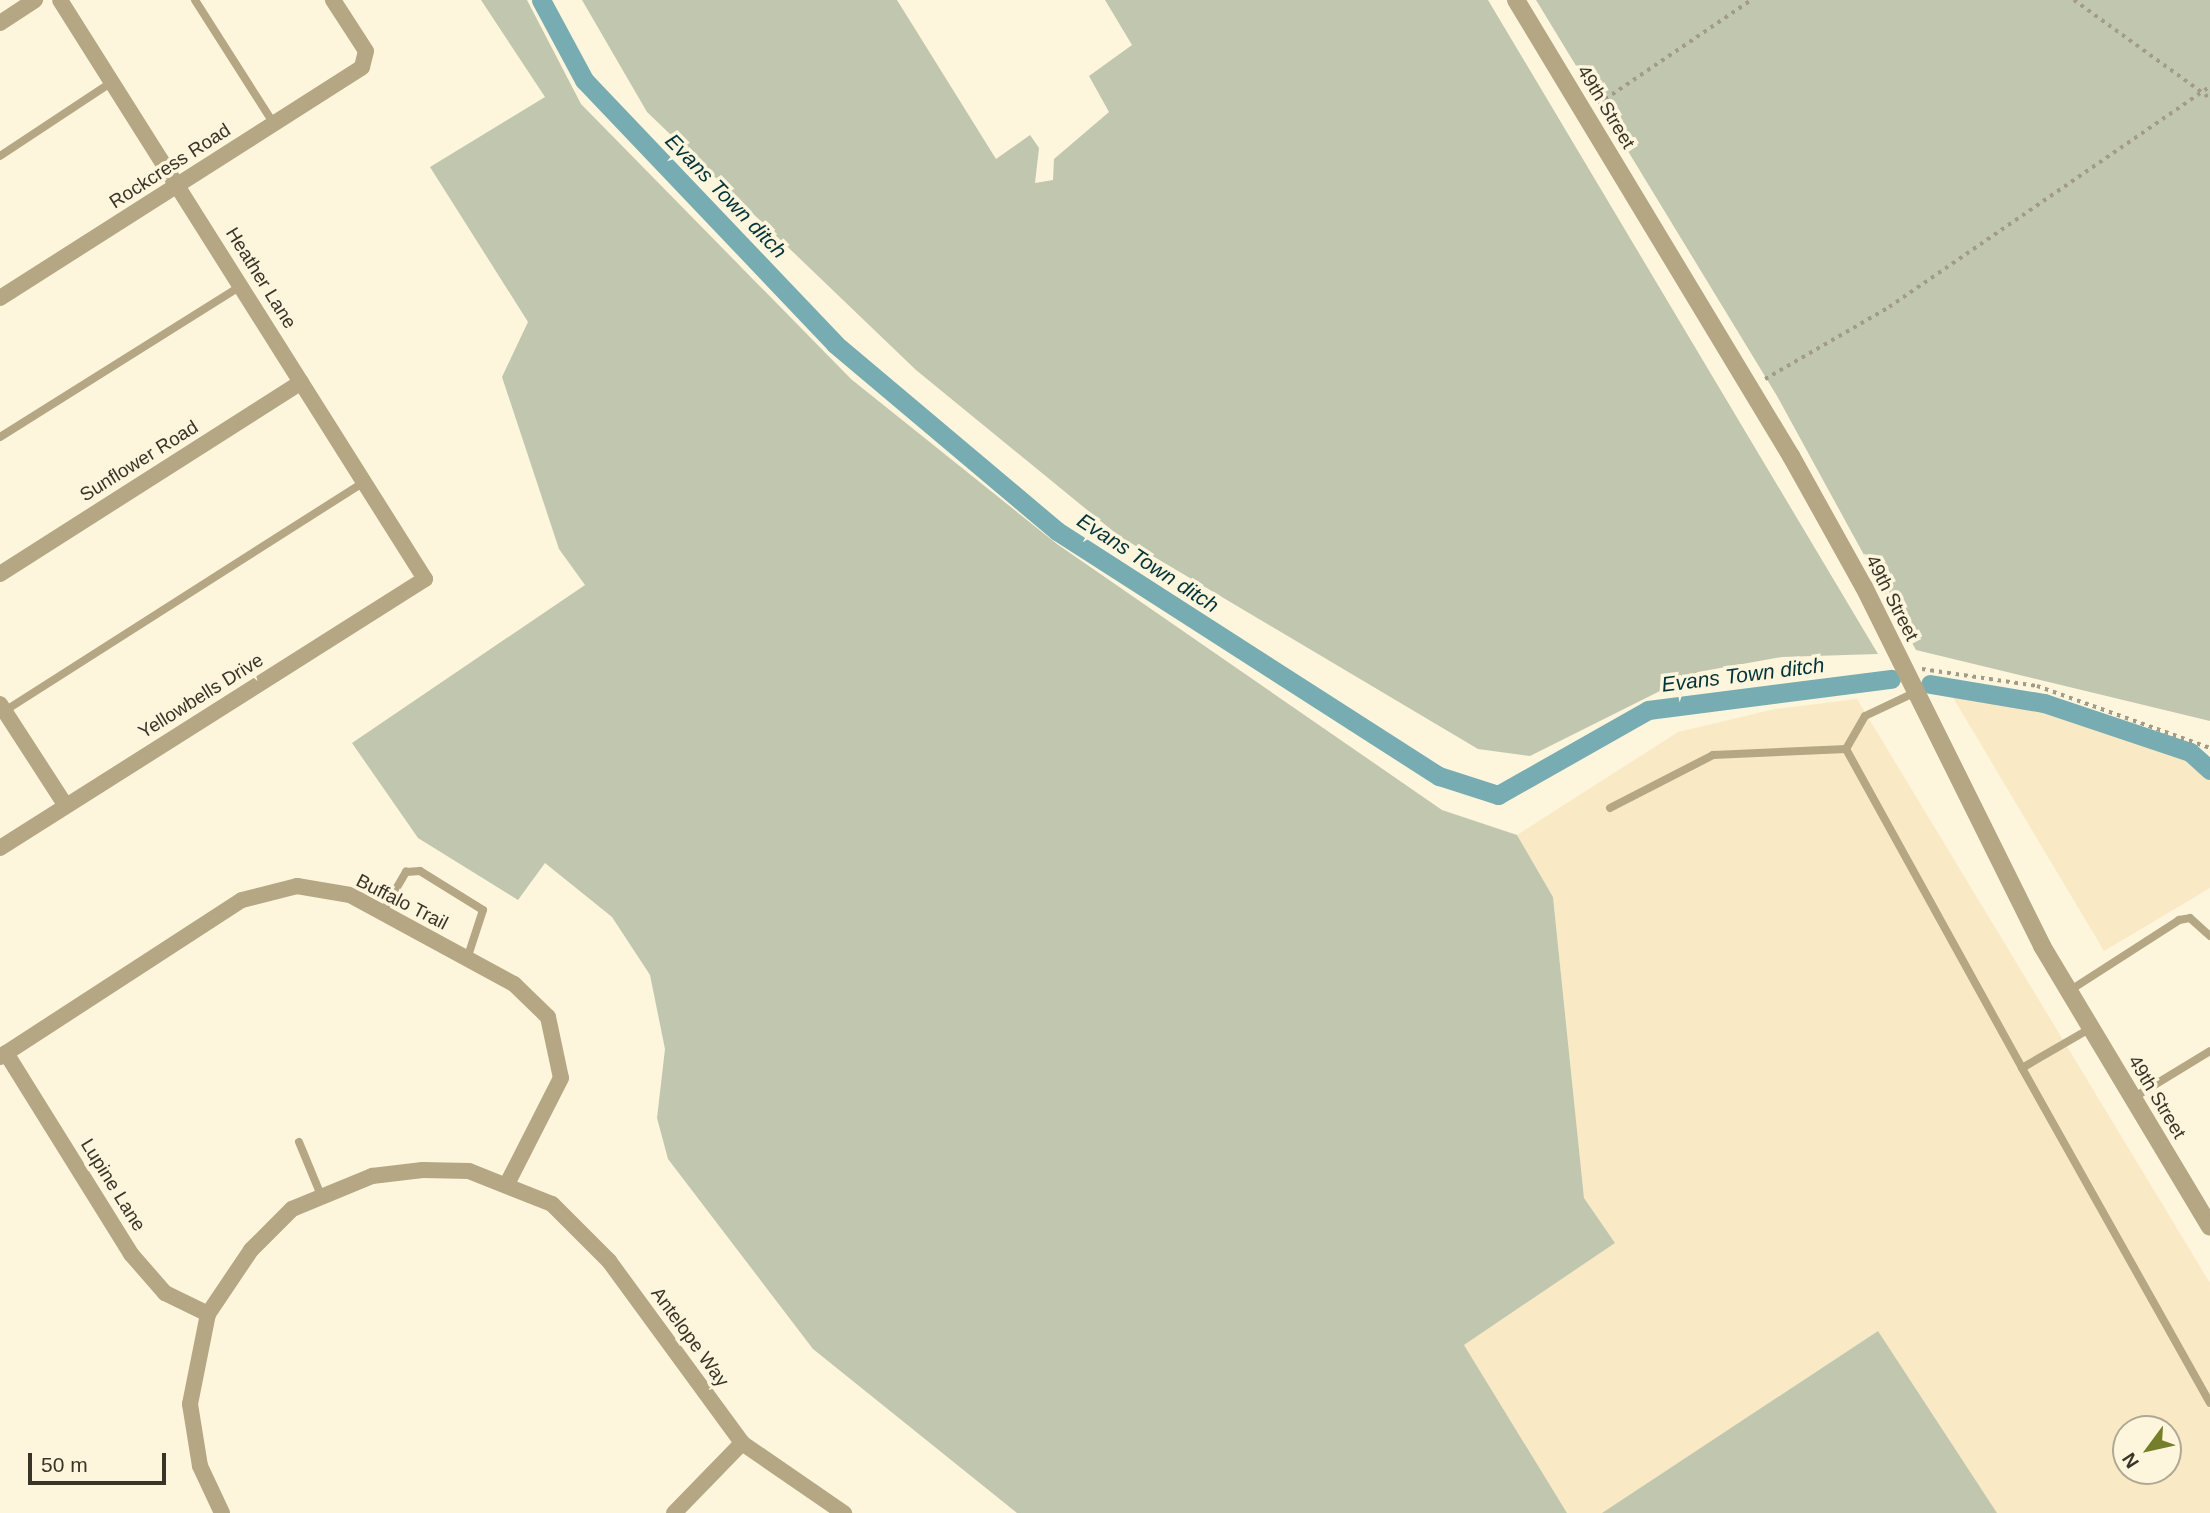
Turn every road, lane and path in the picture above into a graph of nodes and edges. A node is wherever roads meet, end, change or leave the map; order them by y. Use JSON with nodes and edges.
{"nodes":[{"id":1,"x":35,"y":0,"type":"edge"},
{"id":2,"x":60,"y":0,"type":"edge"},
{"id":3,"x":195,"y":0,"type":"edge"},
{"id":4,"x":333,"y":0,"type":"edge"},
{"id":5,"x":1516,"y":0,"type":"edge"},
{"id":6,"x":1751,"y":0,"type":"edge"},
{"id":7,"x":2074,"y":0,"type":"edge"},
{"id":8,"x":0,"y":23,"type":"edge"},
{"id":9,"x":112,"y":82,"type":"junction"},
{"id":10,"x":2210,"y":86,"type":"edge"},
{"id":11,"x":2199,"y":94,"type":"junction"},
{"id":12,"x":2210,"y":98,"type":"edge"},
{"id":13,"x":1585,"y":113,"type":"junction"},
{"id":14,"x":274,"y":124,"type":"junction"},
{"id":15,"x":0,"y":156,"type":"edge"},
{"id":16,"x":178,"y":186,"type":"junction"},
{"id":17,"x":241,"y":286,"type":"junction"},
{"id":18,"x":0,"y":298,"type":"edge"},
{"id":19,"x":301,"y":382,"type":"junction"},
{"id":20,"x":1751,"y":387,"type":"junction"},
{"id":21,"x":0,"y":437,"type":"edge"},
{"id":22,"x":364,"y":482,"type":"junction"},
{"id":23,"x":0,"y":574,"type":"edge"},
{"id":24,"x":425,"y":579,"type":"joint"},
{"id":25,"x":1903,"y":666,"type":"junction"},
{"id":26,"x":1916,"y":692,"type":"junction"},
{"id":27,"x":1,"y":709,"type":"edge"},
{"id":28,"x":2210,"y":748,"type":"edge"},
{"id":29,"x":1846,"y":749,"type":"junction"},
{"id":30,"x":66,"y":806,"type":"junction"},
{"id":31,"x":1609,"y":808,"type":"dead end"},
{"id":32,"x":0,"y":848,"type":"edge"},
{"id":33,"x":382,"y":913,"type":"junction"},
{"id":34,"x":2210,"y":936,"type":"edge"},
{"id":35,"x":467,"y":959,"type":"junction"},
{"id":36,"x":2069,"y":991,"type":"junction"},
{"id":37,"x":2091,"y":1028,"type":"junction"},
{"id":38,"x":2210,"y":1051,"type":"edge"},
{"id":39,"x":3,"y":1055,"type":"edge"},
{"id":40,"x":2022,"y":1068,"type":"junction"},
{"id":41,"x":2133,"y":1098,"type":"junction"},
{"id":42,"x":299,"y":1142,"type":"dead end"},
{"id":43,"x":508,"y":1182,"type":"junction"},
{"id":44,"x":320,"y":1192,"type":"junction"},
{"id":45,"x":2210,"y":1227,"type":"edge"},
{"id":46,"x":208,"y":1314,"type":"junction"},
{"id":47,"x":2210,"y":1403,"type":"edge"},
{"id":48,"x":742,"y":1443,"type":"junction"},
{"id":49,"x":222,"y":1513,"type":"edge"},
{"id":50,"x":674,"y":1513,"type":"edge"},
{"id":51,"x":844,"y":1513,"type":"edge"}],
"edges":[{"from":1,"to":8,"type":"street"},
{"from":2,"to":9,"type":"street","name":"Heather Lane"},
{"from":3,"to":14,"type":"lane"},
{"from":4,"to":14,"type":"street","name":"Rockcress Road"},
{"from":5,"to":13,"type":"street","name":"49th Street"},
{"from":6,"to":13,"type":"path"},
{"from":7,"to":11,"type":"path"},
{"from":9,"to":15,"type":"lane"},
{"from":9,"to":16,"type":"street","name":"Heather Lane"},
{"from":10,"to":11,"type":"path"},
{"from":11,"to":12,"type":"path"},
{"from":11,"to":20,"type":"path"},
{"from":13,"to":20,"type":"street","name":"49th Street"},
{"from":14,"to":16,"type":"street","name":"Rockcress Road"},
{"from":16,"to":17,"type":"street","name":"Heather Lane"},
{"from":16,"to":18,"type":"street","name":"Rockcress Road"},
{"from":17,"to":19,"type":"street","name":"Heather Lane"},
{"from":17,"to":21,"type":"lane"},
{"from":19,"to":22,"type":"street","name":"Heather Lane"},
{"from":19,"to":23,"type":"street","name":"Sunflower Road"},
{"from":20,"to":25,"type":"street","name":"49th Street"},
{"from":22,"to":24,"type":"street","name":"Heather Lane"},
{"from":22,"to":27,"type":"lane"},
{"from":24,"to":30,"type":"street","name":"Yellowbells Drive"},
{"from":25,"to":26,"type":"street","name":"49th Street"},
{"from":25,"to":28,"type":"path"},
{"from":26,"to":29,"type":"lane"},
{"from":26,"to":36,"type":"street","name":"49th Street"},
{"from":27,"to":30,"type":"street"},
{"from":29,"to":31,"type":"lane"},
{"from":29,"to":40,"type":"lane"},
{"from":30,"to":32,"type":"street","name":"Yellowbells Drive"},
{"from":33,"to":35,"type":"street","name":"Buffalo Trail"},
{"from":33,"to":35,"type":"lane"},
{"from":33,"to":39,"type":"street","name":"Buffalo Trail"},
{"from":34,"to":36,"type":"lane"},
{"from":35,"to":43,"type":"street","name":"Buffalo Trail"},
{"from":36,"to":37,"type":"street","name":"49th Street"},
{"from":37,"to":40,"type":"lane"},
{"from":37,"to":41,"type":"street","name":"49th Street"},
{"from":38,"to":41,"type":"lane"},
{"from":39,"to":46,"type":"street","name":"Lupine Lane"},
{"from":40,"to":47,"type":"lane"},
{"from":41,"to":45,"type":"street","name":"49th Street"},
{"from":42,"to":44,"type":"lane"},
{"from":43,"to":44,"type":"street","name":"Antelope Way"},
{"from":43,"to":48,"type":"street","name":"Antelope Way"},
{"from":44,"to":46,"type":"street"},
{"from":46,"to":49,"type":"street"},
{"from":48,"to":50,"type":"street"},
{"from":48,"to":51,"type":"street","name":"Antelope Way"}]}
